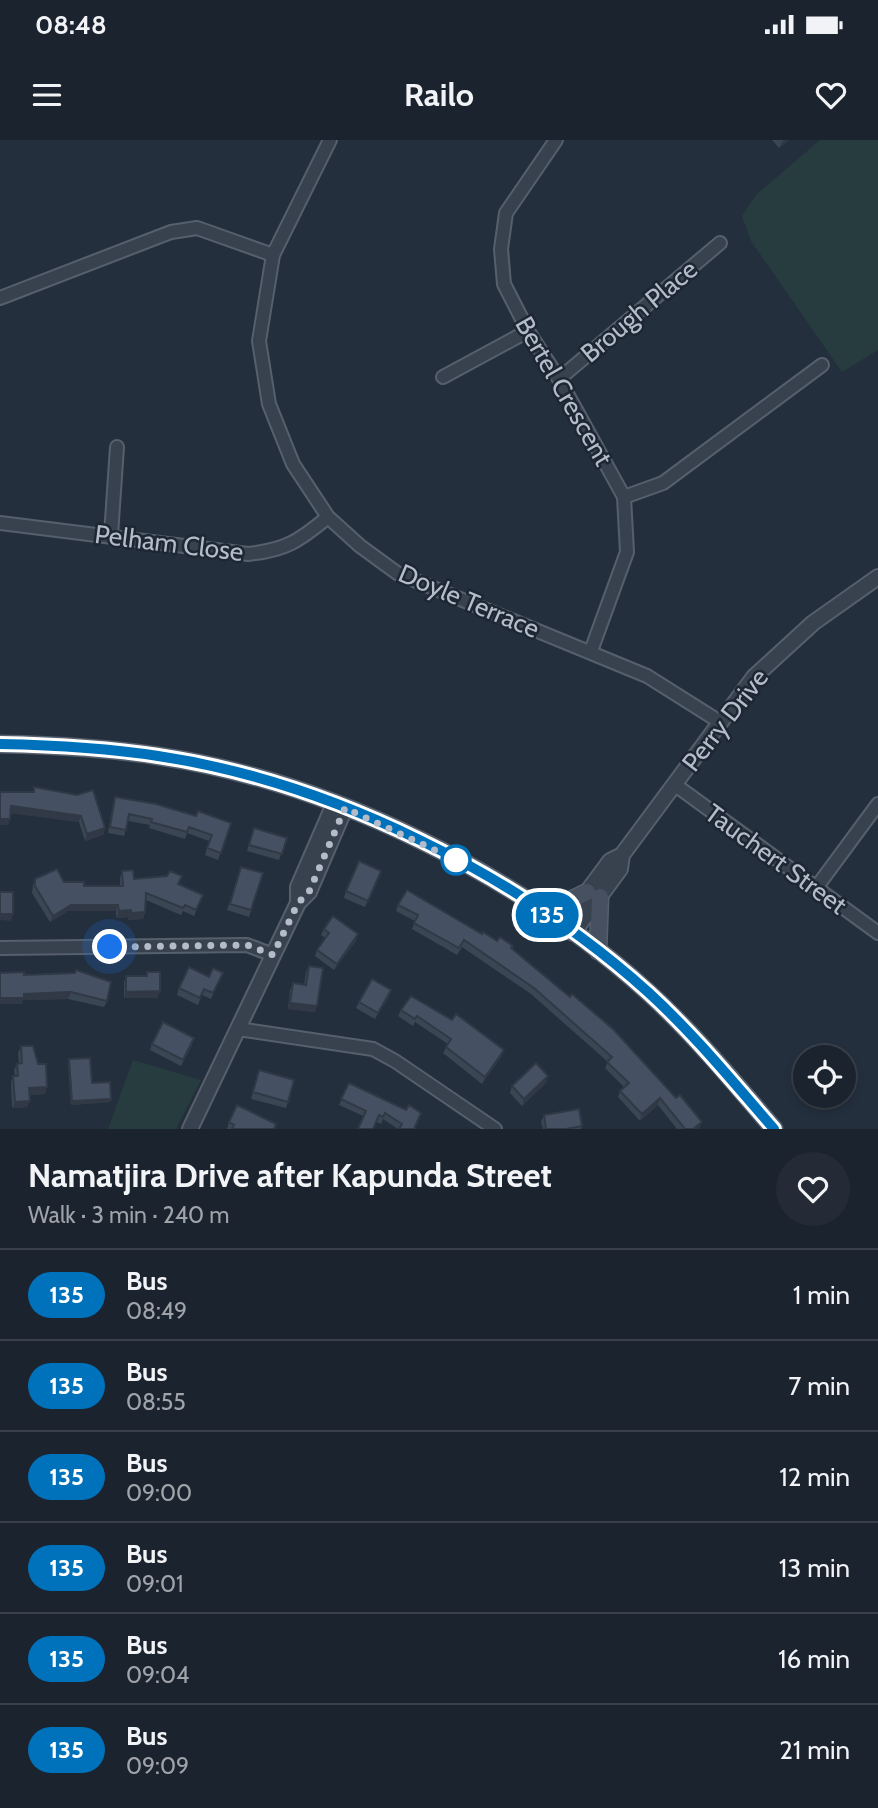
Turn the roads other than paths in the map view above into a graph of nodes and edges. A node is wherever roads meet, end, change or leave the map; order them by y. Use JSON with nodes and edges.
{"nodes":[{"id":1,"x":330,"y":140,"type":"edge"},
{"id":2,"x":556,"y":140,"type":"edge"},
{"id":3,"x":720,"y":243,"type":"dead end"},
{"id":4,"x":273,"y":255,"type":"junction"},
{"id":5,"x":0,"y":299,"type":"edge"},
{"id":6,"x":528,"y":331,"type":"junction"},
{"id":7,"x":822,"y":365,"type":"dead end"},
{"id":8,"x":443,"y":377,"type":"dead end"},
{"id":9,"x":559,"y":379,"type":"junction"},
{"id":10,"x":117,"y":447,"type":"dead end"},
{"id":11,"x":624,"y":497,"type":"junction"},
{"id":12,"x":328,"y":517,"type":"junction"},
{"id":13,"x":0,"y":523,"type":"edge"},
{"id":14,"x":111,"y":535,"type":"junction"},
{"id":15,"x":878,"y":577,"type":"edge"},
{"id":16,"x":591,"y":651,"type":"junction"},
{"id":17,"x":720,"y":723,"type":"junction"},
{"id":18,"x":0,"y":744,"type":"edge"},
{"id":19,"x":674,"y":784,"type":"junction"},
{"id":20,"x":878,"y":804,"type":"edge"},
{"id":21,"x":340,"y":806,"type":"junction"},
{"id":22,"x":816,"y":888,"type":"junction"},
{"id":23,"x":593,"y":894,"type":"junction"},
{"id":24,"x":533,"y":905,"type":"junction"},
{"id":25,"x":568,"y":930,"type":"junction"},
{"id":26,"x":878,"y":933,"type":"edge"},
{"id":27,"x":0,"y":948,"type":"edge"},
{"id":28,"x":598,"y":951,"type":"junction"},
{"id":29,"x":273,"y":955,"type":"junction"},
{"id":30,"x":238,"y":1029,"type":"junction"},
{"id":31,"x":190,"y":1129,"type":"edge"},
{"id":32,"x":495,"y":1129,"type":"edge"},
{"id":33,"x":774,"y":1129,"type":"edge"}],
"edges":[{"from":1,"to":4,"type":"street","name":"Doyle Terrace"},
{"from":2,"to":6,"type":"street","name":"Bertel Crescent"},
{"from":3,"to":9,"type":"street","name":"Brough Place"},
{"from":4,"to":5,"type":"street"},
{"from":4,"to":12,"type":"street","name":"Doyle Terrace"},
{"from":6,"to":8,"type":"street"},
{"from":6,"to":9,"type":"street","name":"Bertel Crescent"},
{"from":7,"to":11,"type":"street"},
{"from":9,"to":11,"type":"street","name":"Bertel Crescent"},
{"from":10,"to":14,"type":"street"},
{"from":11,"to":16,"type":"street","name":"Bertel Crescent"},
{"from":12,"to":14,"type":"street","name":"Pelham Close"},
{"from":12,"to":16,"type":"street","name":"Doyle Terrace"},
{"from":13,"to":14,"type":"street","name":"Pelham Close"},
{"from":15,"to":17,"type":"street","name":"Perry Drive"},
{"from":16,"to":17,"type":"street","name":"Doyle Terrace"},
{"from":17,"to":19,"type":"street","name":"Perry Drive"},
{"from":18,"to":21,"type":"main road"},
{"from":19,"to":22,"type":"street","name":"Tauchert Street"},
{"from":19,"to":23,"type":"street","name":"Perry Drive"},
{"from":20,"to":22,"type":"street"},
{"from":21,"to":24,"type":"main road"},
{"from":21,"to":29,"type":"street"},
{"from":22,"to":26,"type":"street","name":"Tauchert Street"},
{"from":23,"to":24,"type":"main road"},
{"from":23,"to":25,"type":"street","name":"Perry Drive"},
{"from":23,"to":28,"type":"main road"},
{"from":24,"to":25,"type":"main road"},
{"from":25,"to":28,"type":"main road"},
{"from":27,"to":29,"type":"street"},
{"from":28,"to":33,"type":"main road"},
{"from":29,"to":30,"type":"street"},
{"from":30,"to":31,"type":"street"},
{"from":30,"to":32,"type":"street"}]}
